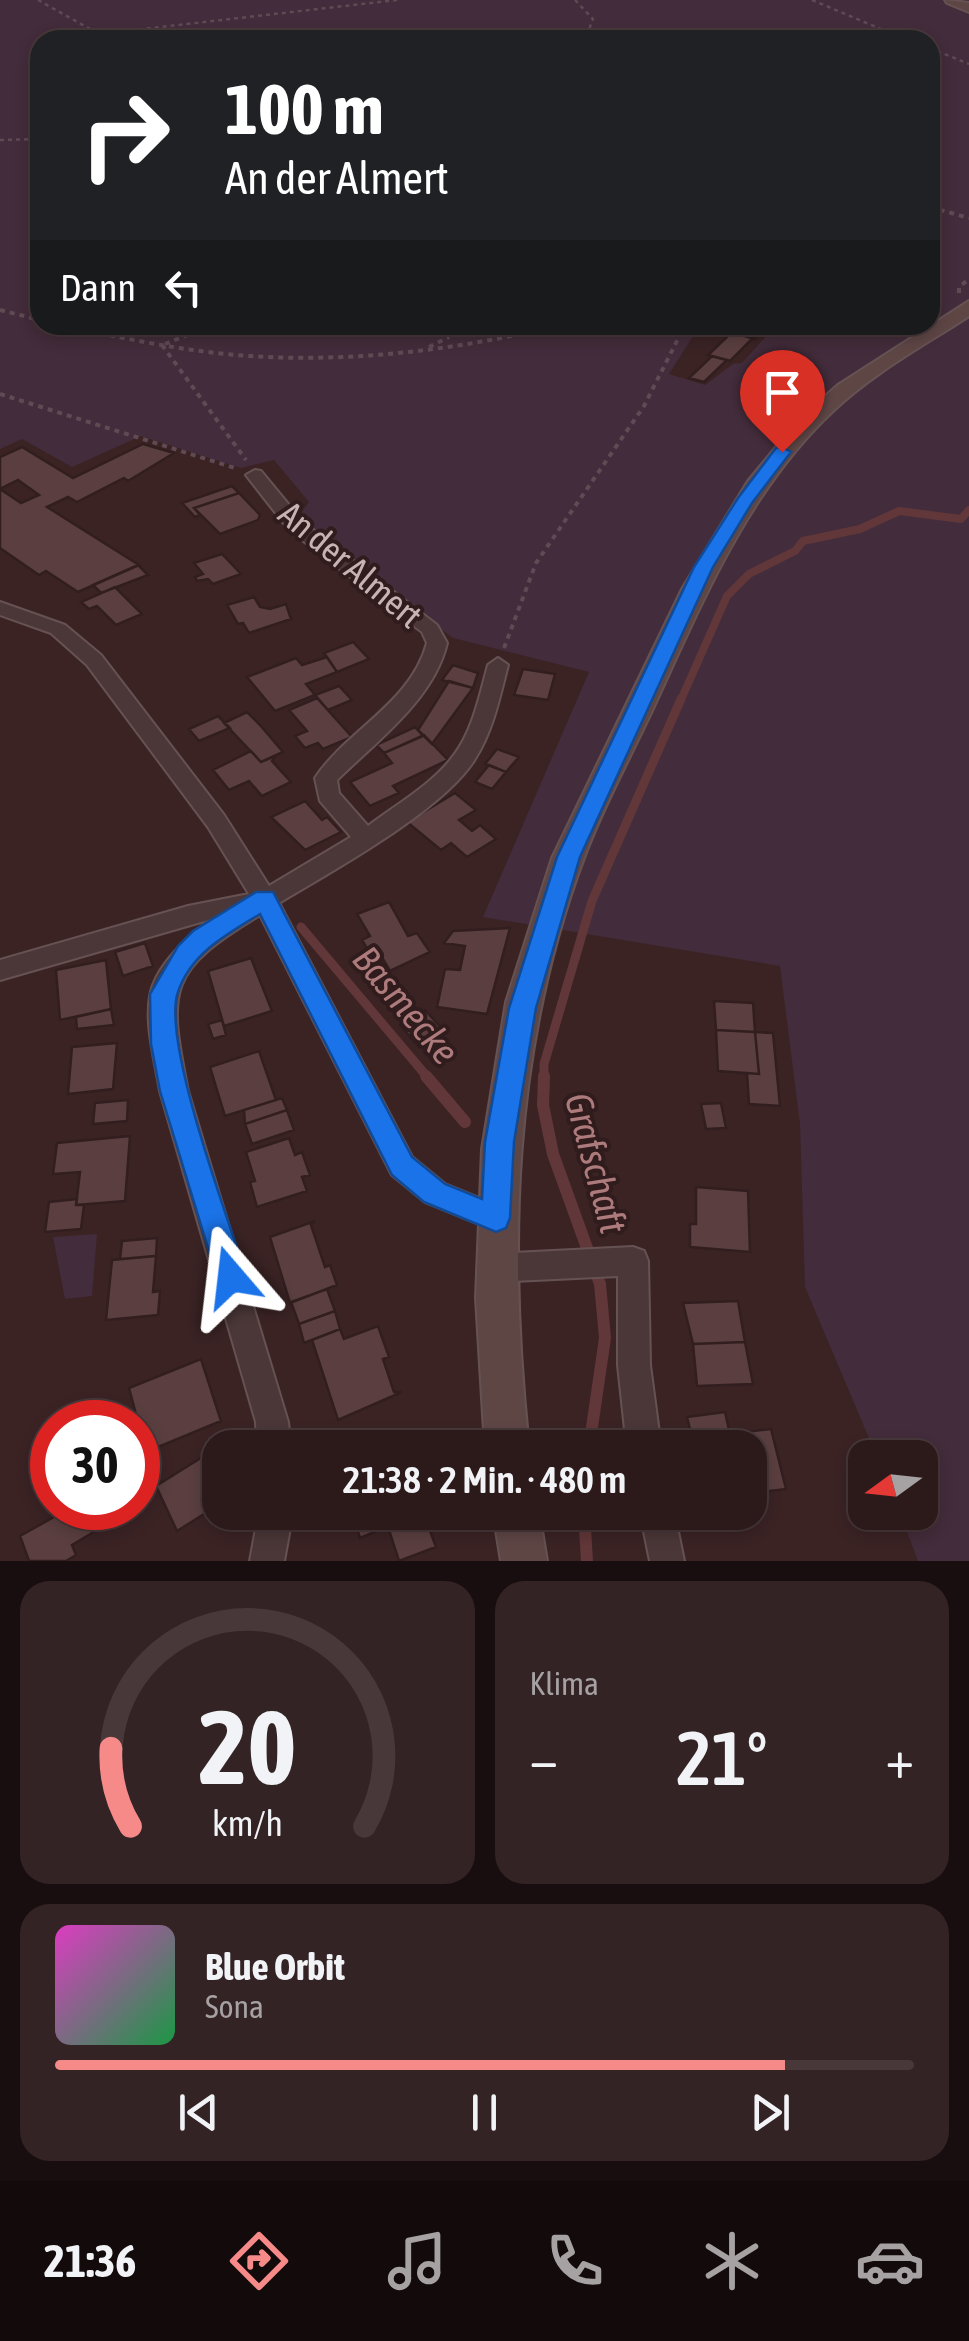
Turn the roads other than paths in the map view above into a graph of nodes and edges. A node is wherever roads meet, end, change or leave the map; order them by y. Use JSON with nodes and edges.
{"nodes":[{"id":1,"x":952,"y":0,"type":"edge"},
{"id":2,"x":969,"y":8,"type":"edge"},
{"id":3,"x":969,"y":307,"type":"edge"},
{"id":4,"x":940,"y":326,"type":"edge"},
{"id":5,"x":926,"y":335,"type":"edge"},
{"id":6,"x":255,"y":475,"type":"road end"},
{"id":7,"x":0,"y":608,"type":"edge"},
{"id":8,"x":498,"y":665,"type":"road end"},
{"id":9,"x":366,"y":839,"type":"junction"},
{"id":10,"x":264,"y":898,"type":"junction"},
{"id":11,"x":0,"y":970,"type":"edge"},
{"id":12,"x":496,"y":1218,"type":"junction"},
{"id":13,"x":494,"y":1268,"type":"junction"},
{"id":14,"x":273,"y":1430,"type":"edge"},
{"id":15,"x":506,"y":1430,"type":"edge"},
{"id":16,"x":642,"y":1430,"type":"edge"},
{"id":17,"x":273,"y":1530,"type":"edge"},
{"id":18,"x":519,"y":1530,"type":"edge"},
{"id":19,"x":660,"y":1530,"type":"edge"},
{"id":20,"x":267,"y":1561,"type":"edge"},
{"id":21,"x":524,"y":1561,"type":"edge"},
{"id":22,"x":667,"y":1561,"type":"edge"}],
"edges":[{"from":1,"to":2,"type":"street"},
{"from":3,"to":4,"type":"street"},
{"from":5,"to":12,"type":"street"},
{"from":6,"to":9,"type":"street","name":"An der Almert"},
{"from":7,"to":10,"type":"street"},
{"from":8,"to":9,"type":"street"},
{"from":9,"to":10,"type":"street"},
{"from":10,"to":11,"type":"street"},
{"from":10,"to":12,"type":"street"},
{"from":10,"to":14,"type":"street"},
{"from":12,"to":13,"type":"street"},
{"from":13,"to":15,"type":"street"},
{"from":13,"to":16,"type":"street"},
{"from":17,"to":20,"type":"street"},
{"from":18,"to":21,"type":"street"},
{"from":19,"to":22,"type":"street"}]}
